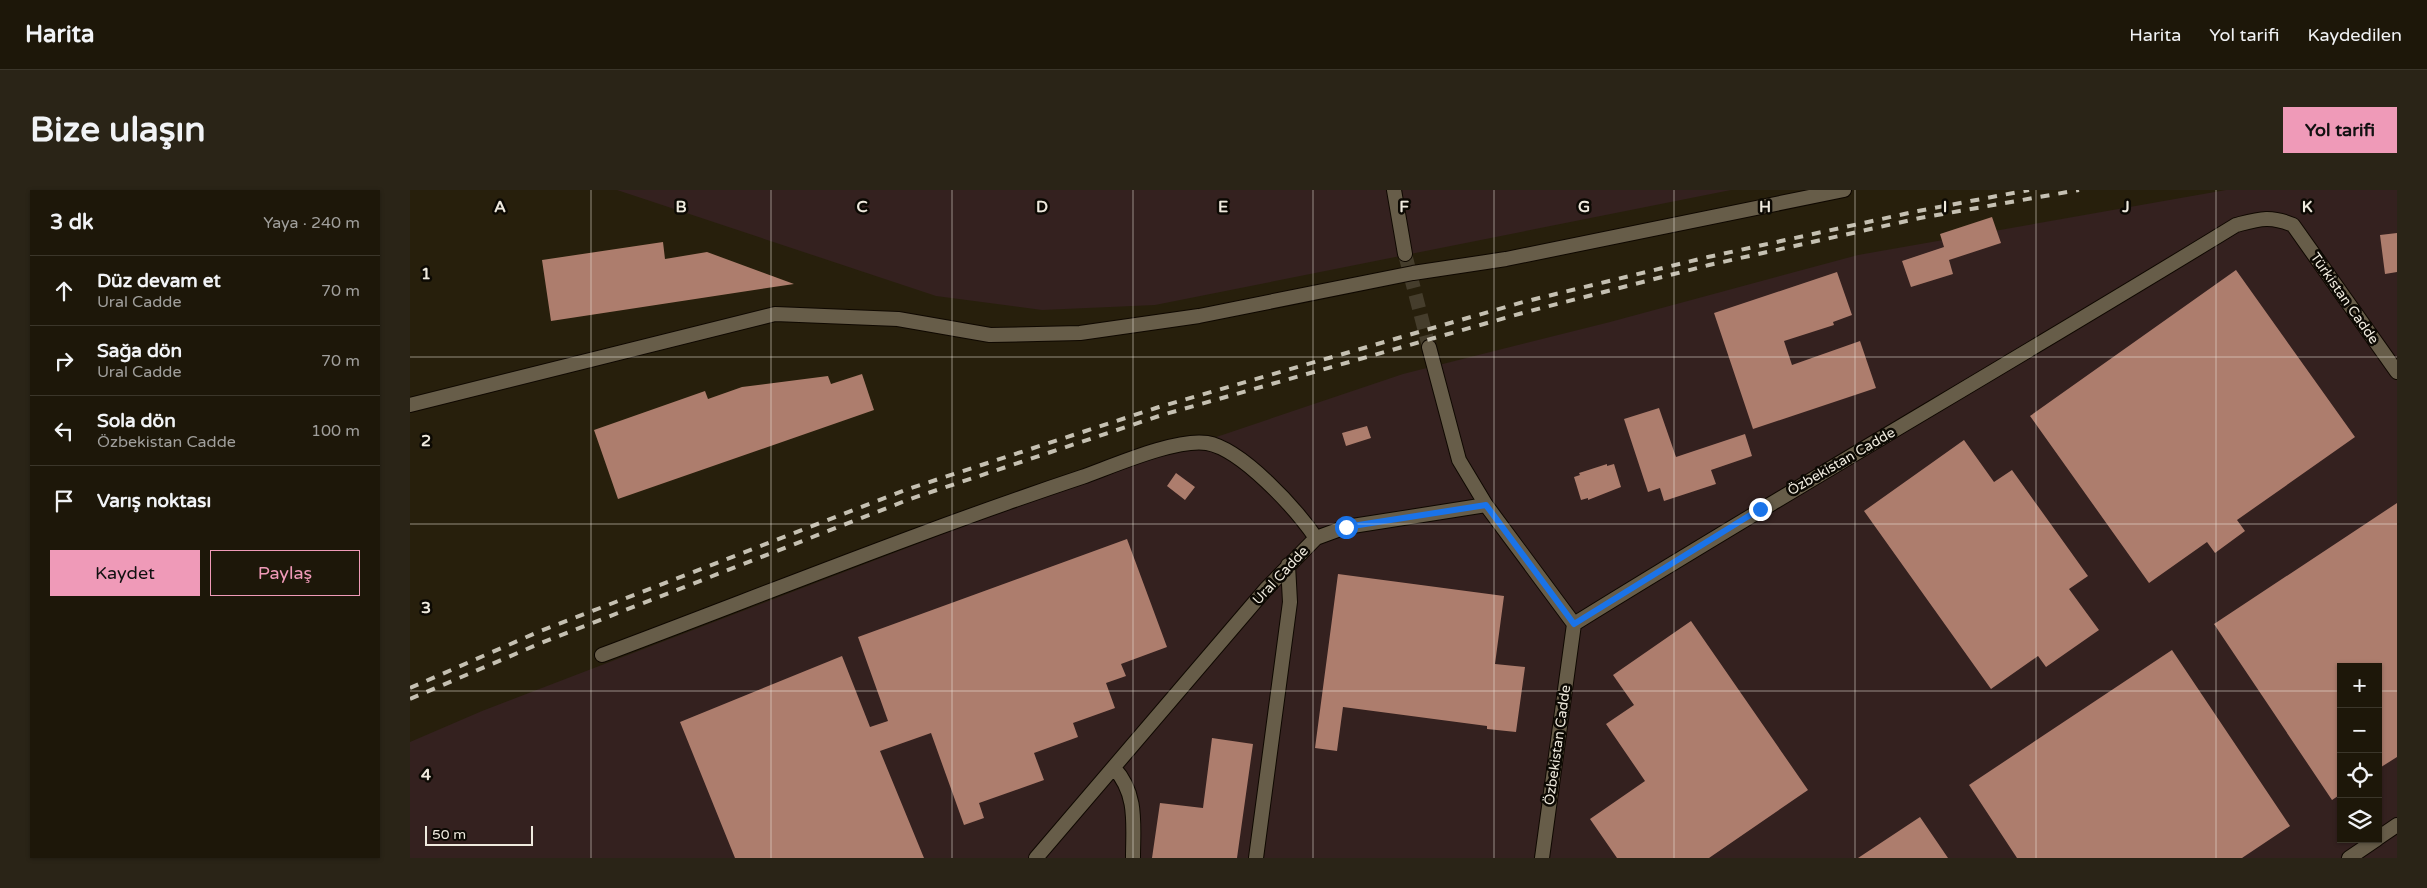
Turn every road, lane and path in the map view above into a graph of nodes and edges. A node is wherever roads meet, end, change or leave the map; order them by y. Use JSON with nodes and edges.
{"nodes":[{"id":1,"x":1394,"y":190,"type":"edge"},
{"id":2,"x":1844,"y":190,"type":"edge"},
{"id":3,"x":2293,"y":225,"type":"joint"},
{"id":4,"x":1405,"y":254,"type":"tunnel mouth"},
{"id":5,"x":1429,"y":347,"type":"tunnel mouth"},
{"id":6,"x":2397,"y":372,"type":"edge"},
{"id":7,"x":410,"y":405,"type":"edge"},
{"id":8,"x":1486,"y":505,"type":"junction"},
{"id":9,"x":1316,"y":538,"type":"junction"},
{"id":10,"x":1288,"y":565,"type":"junction"},
{"id":11,"x":1574,"y":624,"type":"junction"},
{"id":12,"x":602,"y":655,"type":"dead end"},
{"id":13,"x":1114,"y":768,"type":"junction"},
{"id":14,"x":2397,"y":825,"type":"edge"},
{"id":15,"x":2382,"y":836,"type":"edge"},
{"id":16,"x":2371,"y":843,"type":"edge"},
{"id":17,"x":1041,"y":856,"type":"edge"},
{"id":18,"x":1133,"y":858,"type":"edge"},
{"id":19,"x":1256,"y":858,"type":"edge"},
{"id":20,"x":1542,"y":858,"type":"edge"},
{"id":21,"x":2349,"y":858,"type":"edge"}],
"edges":[{"from":1,"to":4,"type":"street"},
{"from":2,"to":7,"type":"street"},
{"from":3,"to":6,"type":"street","name":"Türkistan Cadde"},
{"from":3,"to":11,"type":"street","name":"Özbekistan Cadde"},
{"from":5,"to":8,"type":"street"},
{"from":8,"to":9,"type":"street","name":"Ural Cadde"},
{"from":8,"to":11,"type":"street"},
{"from":9,"to":10,"type":"street","name":"Ural Cadde"},
{"from":9,"to":12,"type":"street"},
{"from":10,"to":13,"type":"street","name":"Ural Cadde"},
{"from":10,"to":19,"type":"street"},
{"from":11,"to":20,"type":"street","name":"Özbekistan Cadde"},
{"from":13,"to":17,"type":"street","name":"Ural Cadde"},
{"from":13,"to":18,"type":"street"},
{"from":14,"to":15,"type":"street"},
{"from":16,"to":21,"type":"street"}]}
